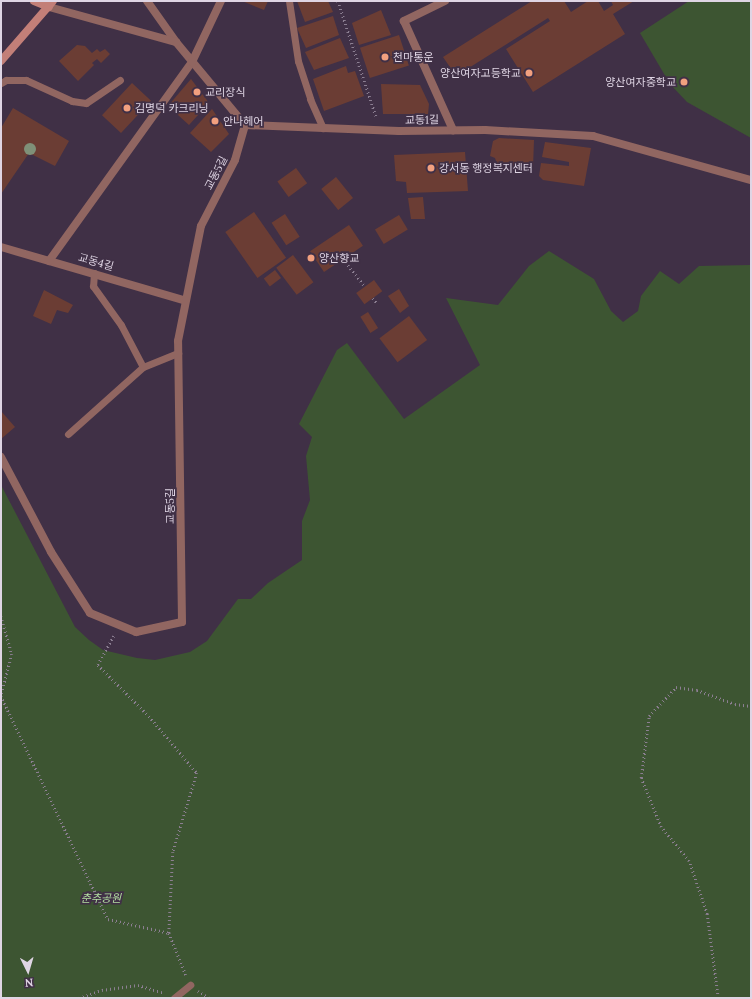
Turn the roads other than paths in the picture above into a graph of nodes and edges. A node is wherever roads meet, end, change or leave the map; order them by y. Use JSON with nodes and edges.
{"nodes":[{"id":1,"x":34,"y":1,"type":"edge"},
{"id":2,"x":147,"y":1,"type":"edge"},
{"id":3,"x":221,"y":1,"type":"edge"},
{"id":4,"x":289,"y":1,"type":"edge"},
{"id":5,"x":445,"y":1,"type":"edge"},
{"id":6,"x":51,"y":4,"type":"edge"},
{"id":7,"x":176,"y":42,"type":"junction"},
{"id":8,"x":1,"y":61,"type":"edge"},
{"id":9,"x":192,"y":62,"type":"junction"},
{"id":10,"x":120,"y":80,"type":"dead end"},
{"id":11,"x":1,"y":83,"type":"edge"},
{"id":12,"x":245,"y":125,"type":"junction"},
{"id":13,"x":323,"y":128,"type":"junction"},
{"id":14,"x":453,"y":130,"type":"junction"},
{"id":15,"x":751,"y":180,"type":"edge"},
{"id":16,"x":1,"y":247,"type":"edge"},
{"id":17,"x":49,"y":261,"type":"junction"},
{"id":18,"x":94,"y":273,"type":"junction"},
{"id":19,"x":184,"y":300,"type":"junction"},
{"id":20,"x":178,"y":353,"type":"junction"},
{"id":21,"x":143,"y":367,"type":"junction"},
{"id":22,"x":68,"y":434,"type":"dead end"},
{"id":23,"x":1,"y":457,"type":"edge"},
{"id":24,"x":190,"y":985,"type":"road end"},
{"id":25,"x":175,"y":997,"type":"edge"}],
"edges":[{"from":1,"to":6,"type":"main road"},
{"from":2,"to":7,"type":"street"},
{"from":3,"to":9,"type":"street"},
{"from":4,"to":13,"type":"lane"},
{"from":5,"to":14,"type":"street"},
{"from":6,"to":7,"type":"street"},
{"from":6,"to":8,"type":"main road"},
{"from":7,"to":9,"type":"street"},
{"from":9,"to":12,"type":"street"},
{"from":9,"to":17,"type":"street"},
{"from":10,"to":11,"type":"lane"},
{"from":12,"to":13,"type":"street","name":"교동1길"},
{"from":12,"to":19,"type":"street","name":"교동5길"},
{"from":13,"to":14,"type":"street","name":"교동1길"},
{"from":14,"to":15,"type":"street","name":"교동1길"},
{"from":16,"to":17,"type":"street","name":"교동4길"},
{"from":17,"to":18,"type":"street","name":"교동4길"},
{"from":18,"to":19,"type":"street","name":"교동4길"},
{"from":18,"to":21,"type":"lane"},
{"from":19,"to":20,"type":"street","name":"교동5길"},
{"from":20,"to":21,"type":"lane"},
{"from":20,"to":23,"type":"street","name":"교동5길"},
{"from":21,"to":22,"type":"lane"},
{"from":24,"to":25,"type":"lane"}]}
